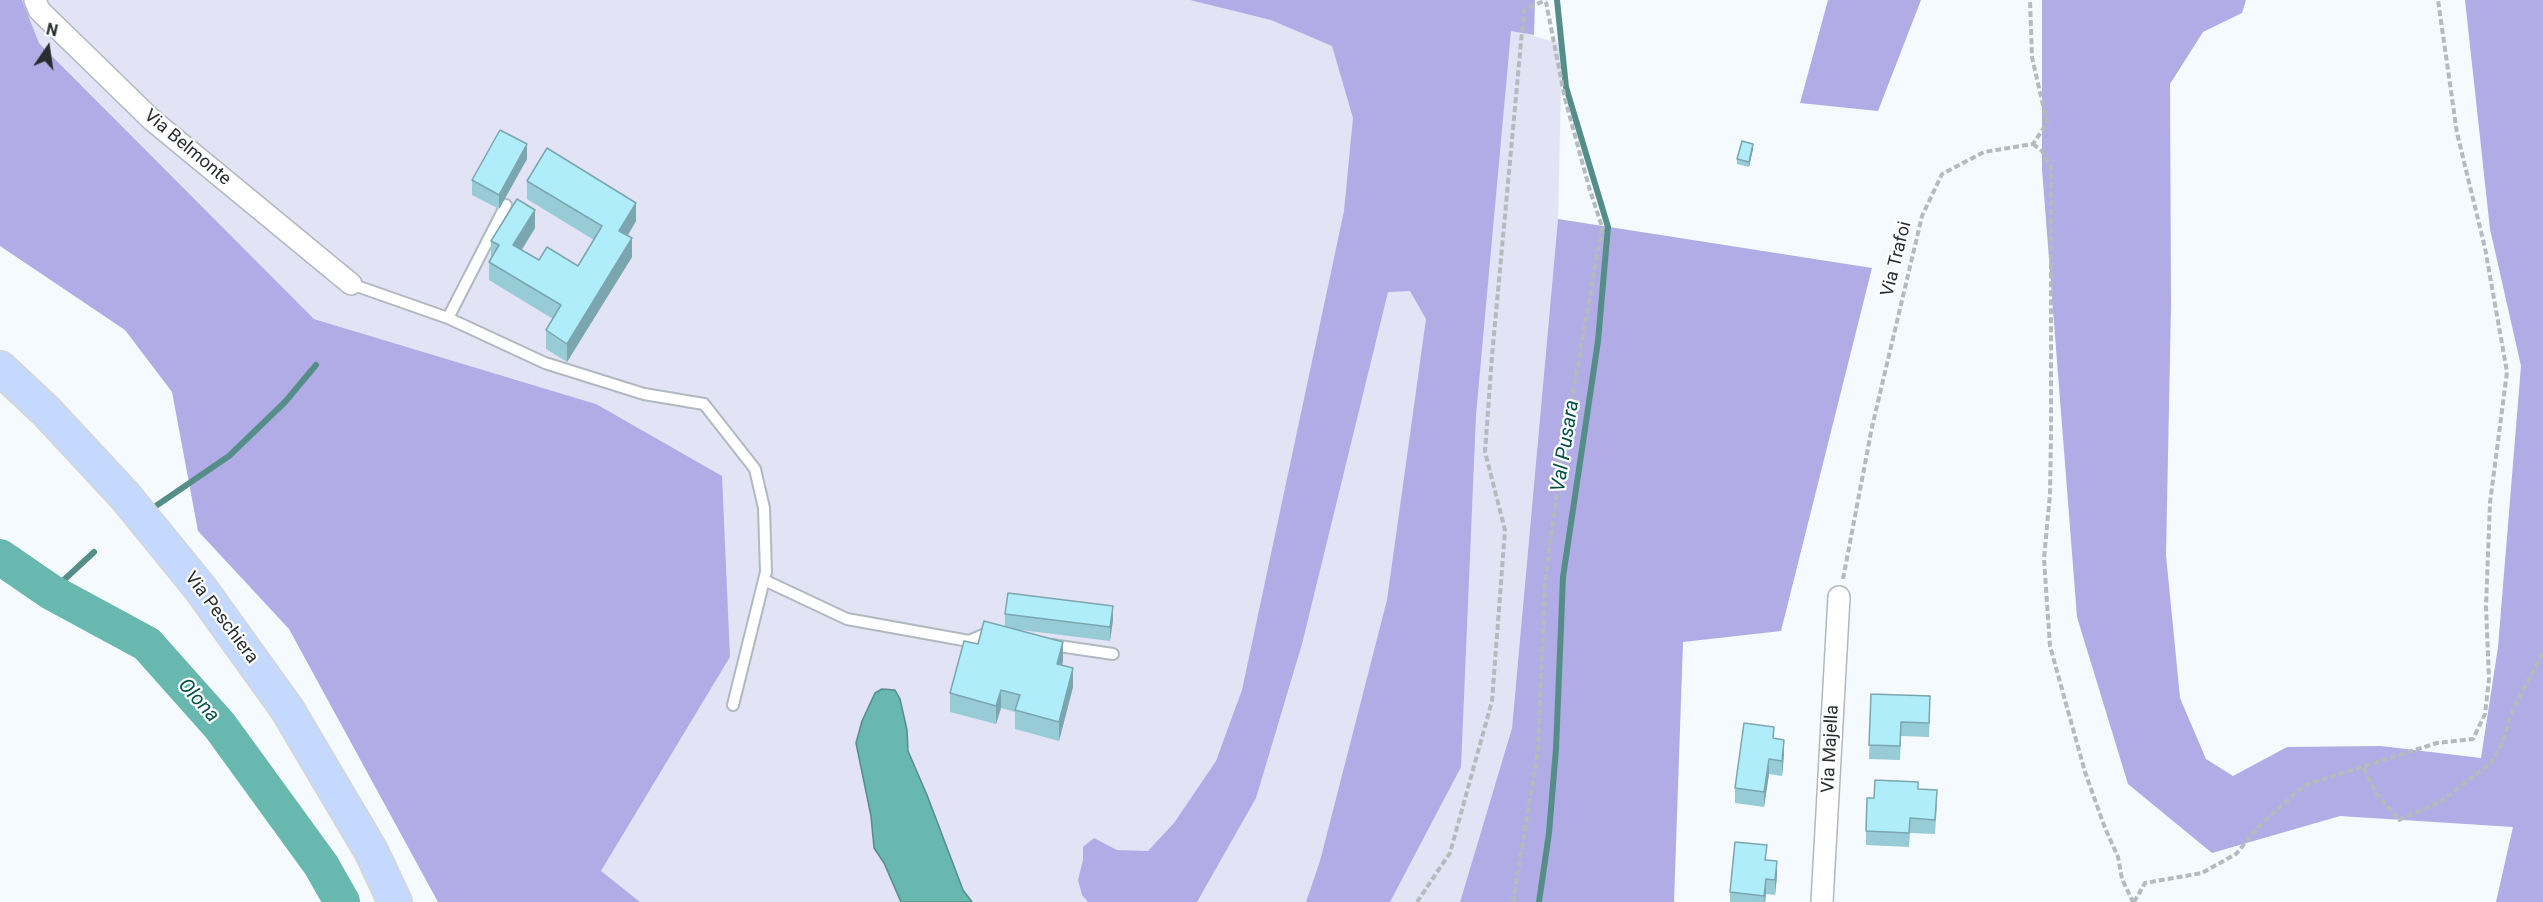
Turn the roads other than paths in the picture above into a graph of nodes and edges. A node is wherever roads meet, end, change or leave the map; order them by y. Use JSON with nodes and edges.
{"nodes":[{"id":1,"x":35,"y":0,"type":"edge"},
{"id":2,"x":506,"y":205,"type":"dead end"},
{"id":3,"x":351,"y":284,"type":"joint"},
{"id":4,"x":448,"y":318,"type":"junction"},
{"id":5,"x":0,"y":368,"type":"edge"},
{"id":6,"x":764,"y":580,"type":"junction"},
{"id":7,"x":1839,"y":597,"type":"road end"},
{"id":8,"x":1008,"y":638,"type":"edge"},
{"id":9,"x":1043,"y":643,"type":"edge"},
{"id":10,"x":1113,"y":654,"type":"dead end"},
{"id":11,"x":733,"y":705,"type":"dead end"},
{"id":12,"x":395,"y":902,"type":"edge"},
{"id":13,"x":1822,"y":902,"type":"edge"}],
"edges":[{"from":1,"to":3,"type":"street","name":"Via Belmonte"},
{"from":2,"to":4,"type":"lane"},
{"from":3,"to":4,"type":"lane"},
{"from":4,"to":6,"type":"lane"},
{"from":5,"to":12,"type":"main road","name":"Via Peschiera"},
{"from":6,"to":8,"type":"lane"},
{"from":6,"to":11,"type":"lane"},
{"from":7,"to":13,"type":"street","name":"Via Majella"},
{"from":9,"to":10,"type":"lane"}]}
